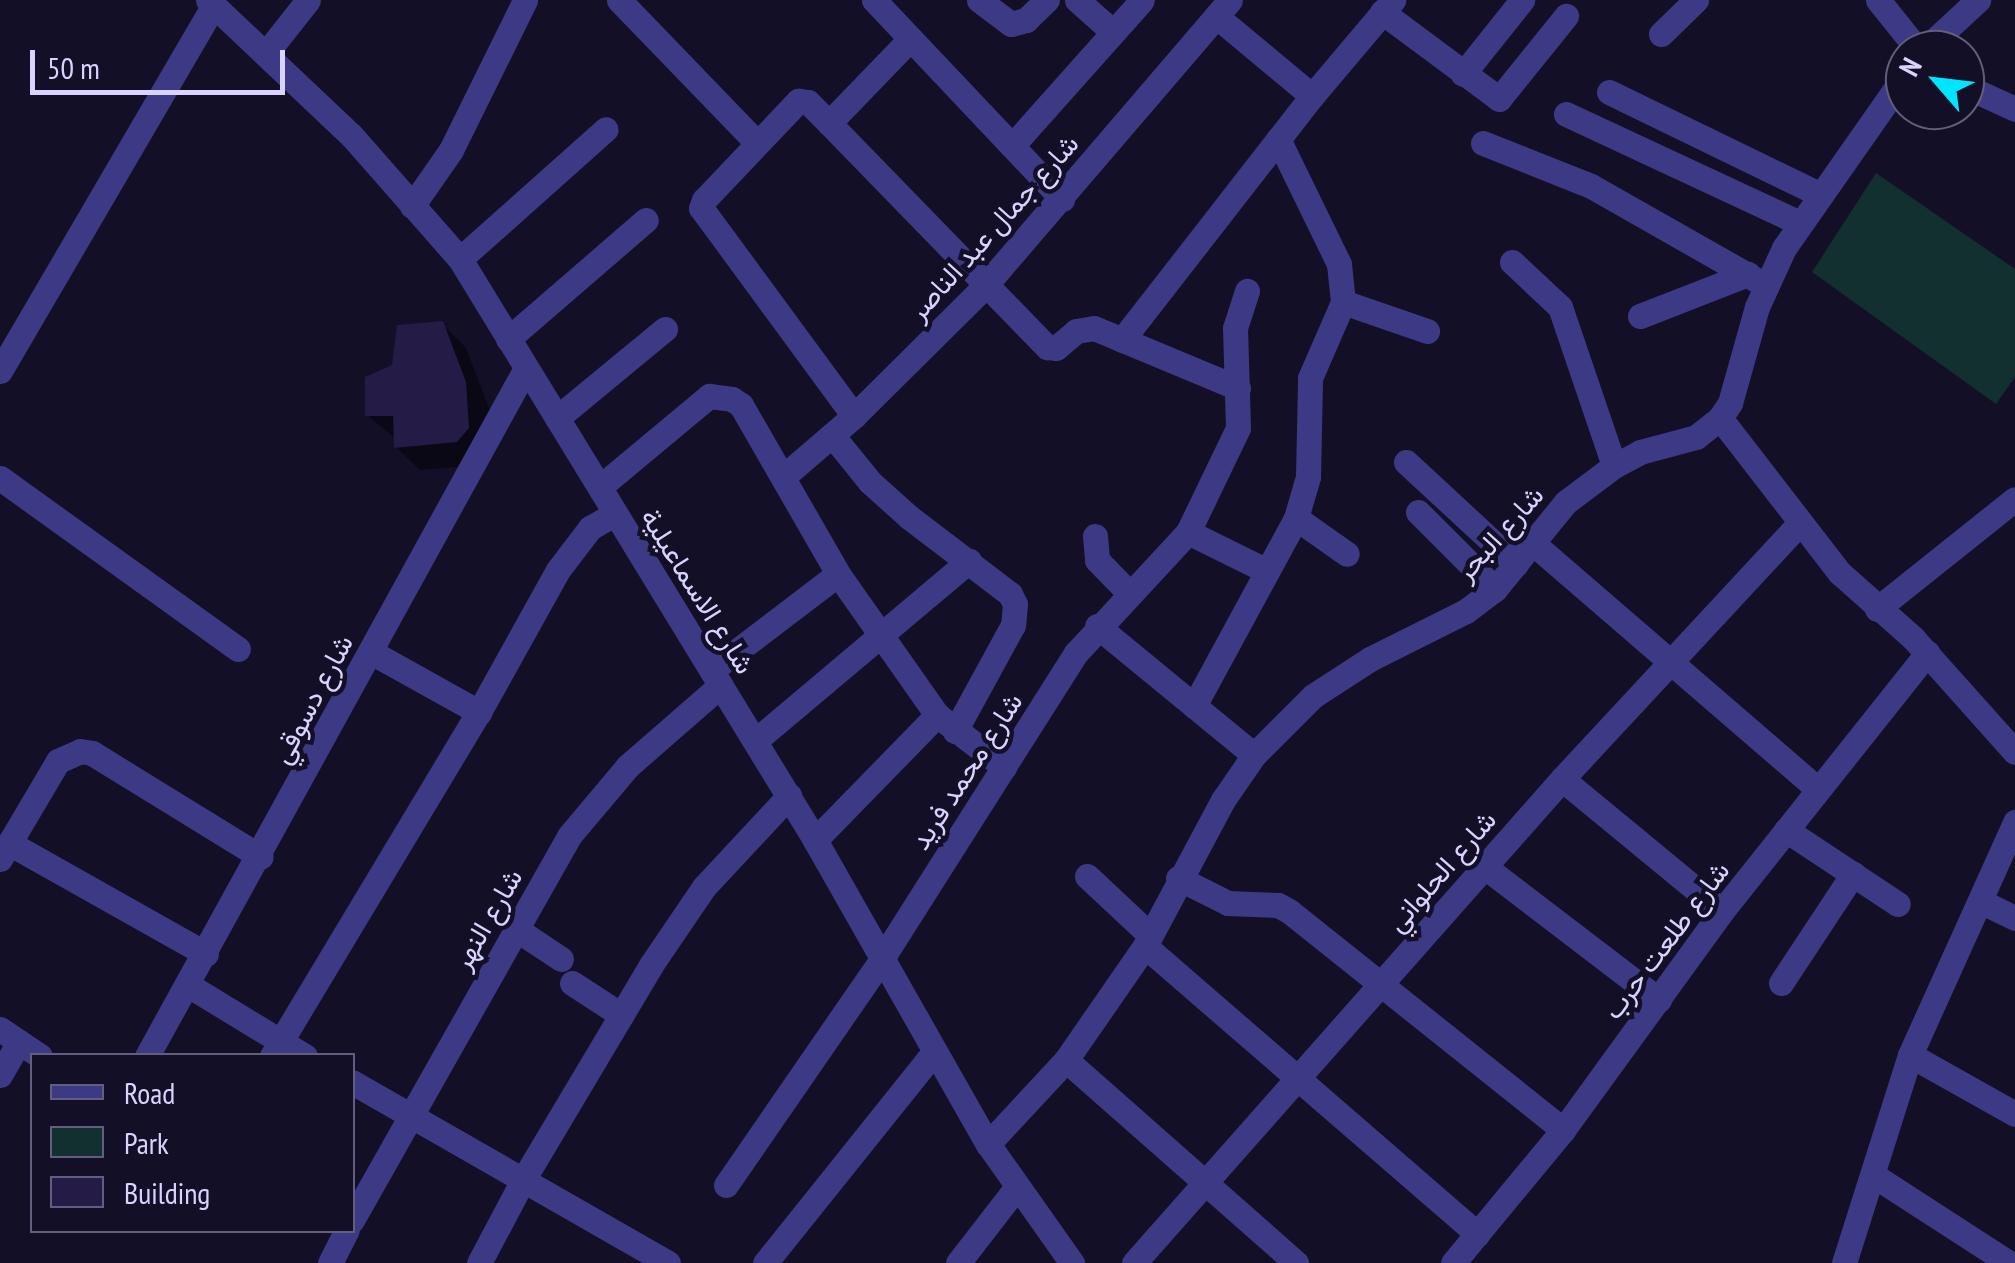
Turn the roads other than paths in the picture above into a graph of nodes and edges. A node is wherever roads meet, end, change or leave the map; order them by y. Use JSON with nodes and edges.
{"nodes":[{"id":1,"x":308,"y":0,"type":"edge"},
{"id":2,"x":619,"y":0,"type":"edge"},
{"id":3,"x":874,"y":0,"type":"edge"},
{"id":4,"x":979,"y":0,"type":"edge"},
{"id":5,"x":1047,"y":0,"type":"edge"},
{"id":6,"x":1076,"y":0,"type":"edge"},
{"id":7,"x":1142,"y":0,"type":"edge"},
{"id":8,"x":1522,"y":0,"type":"edge"},
{"id":9,"x":1696,"y":0,"type":"edge"},
{"id":10,"x":1878,"y":0,"type":"edge"},
{"id":11,"x":1978,"y":0,"type":"edge"},
{"id":12,"x":211,"y":2,"type":"edge"},
{"id":13,"x":520,"y":2,"type":"edge"},
{"id":14,"x":1388,"y":6,"type":"edge"},
{"id":15,"x":1223,"y":8,"type":"edge"},
{"id":16,"x":1566,"y":16,"type":"dead end"},
{"id":17,"x":1904,"y":30,"type":"edge"},
{"id":18,"x":1944,"y":30,"type":"edge"},
{"id":19,"x":1113,"y":32,"type":"junction"},
{"id":20,"x":1661,"y":34,"type":"dead end"},
{"id":21,"x":910,"y":38,"type":"junction"},
{"id":22,"x":267,"y":52,"type":"junction"},
{"id":23,"x":1463,"y":74,"type":"junction"},
{"id":24,"x":1609,"y":92,"type":"dead end"},
{"id":25,"x":1985,"y":95,"type":"edge"},
{"id":26,"x":1312,"y":96,"type":"junction"},
{"id":27,"x":1885,"y":103,"type":"edge"},
{"id":28,"x":2015,"y":109,"type":"edge"},
{"id":29,"x":1566,"y":114,"type":"dead end"},
{"id":30,"x":830,"y":123,"type":"junction"},
{"id":31,"x":606,"y":130,"type":"dead end"},
{"id":32,"x":1278,"y":139,"type":"junction"},
{"id":33,"x":757,"y":143,"type":"junction"},
{"id":34,"x":1484,"y":143,"type":"dead end"},
{"id":35,"x":1012,"y":146,"type":"junction"},
{"id":36,"x":1819,"y":194,"type":"junction"},
{"id":37,"x":1062,"y":200,"type":"junction"},
{"id":38,"x":412,"y":206,"type":"junction"},
{"id":39,"x":646,"y":220,"type":"dead end"},
{"id":40,"x":1800,"y":223,"type":"junction"},
{"id":41,"x":460,"y":259,"type":"junction"},
{"id":42,"x":1512,"y":262,"type":"dead end"},
{"id":43,"x":1758,"y":280,"type":"junction"},
{"id":44,"x":984,"y":287,"type":"junction"},
{"id":45,"x":1247,"y":291,"type":"dead end"},
{"id":46,"x":1342,"y":302,"type":"junction"},
{"id":47,"x":1640,"y":316,"type":"dead end"},
{"id":48,"x":664,"y":329,"type":"dead end"},
{"id":49,"x":1426,"y":330,"type":"dead end"},
{"id":50,"x":508,"y":339,"type":"junction"},
{"id":51,"x":1122,"y":340,"type":"junction"},
{"id":52,"x":526,"y":368,"type":"junction"},
{"id":53,"x":0,"y":371,"type":"edge"},
{"id":54,"x":1238,"y":388,"type":"junction"},
{"id":55,"x":854,"y":416,"type":"junction"},
{"id":56,"x":557,"y":418,"type":"junction"},
{"id":57,"x":1720,"y":418,"type":"junction"},
{"id":58,"x":832,"y":435,"type":"junction"},
{"id":59,"x":1406,"y":462,"type":"dead end"},
{"id":60,"x":1614,"y":466,"type":"junction"},
{"id":61,"x":784,"y":477,"type":"junction"},
{"id":62,"x":0,"y":478,"type":"edge"},
{"id":63,"x":601,"y":486,"type":"junction"},
{"id":64,"x":2015,"y":499,"type":"edge"},
{"id":65,"x":1418,"y":512,"type":"dead end"},
{"id":66,"x":614,"y":514,"type":"junction"},
{"id":67,"x":1296,"y":518,"type":"junction"},
{"id":68,"x":1799,"y":524,"type":"junction"},
{"id":69,"x":1188,"y":532,"type":"junction"},
{"id":70,"x":1095,"y":536,"type":"dead end"},
{"id":71,"x":1535,"y":545,"type":"junction"},
{"id":72,"x":1346,"y":554,"type":"dead end"},
{"id":73,"x":969,"y":561,"type":"junction"},
{"id":74,"x":1516,"y":564,"type":"junction"},
{"id":75,"x":1267,"y":571,"type":"junction"},
{"id":76,"x":838,"y":574,"type":"junction"},
{"id":77,"x":1495,"y":589,"type":"junction"},
{"id":78,"x":1130,"y":594,"type":"junction"},
{"id":79,"x":1878,"y":610,"type":"junction"},
{"id":80,"x":1097,"y":626,"type":"junction"},
{"id":81,"x":878,"y":635,"type":"junction"},
{"id":82,"x":238,"y":649,"type":"dead end"},
{"id":83,"x":370,"y":652,"type":"junction"},
{"id":84,"x":1927,"y":653,"type":"junction"},
{"id":85,"x":1670,"y":662,"type":"junction"},
{"id":86,"x":717,"y":677,"type":"junction"},
{"id":87,"x":1194,"y":706,"type":"junction"},
{"id":88,"x":479,"y":712,"type":"junction"},
{"id":89,"x":946,"y":723,"type":"junction"},
{"id":90,"x":756,"y":741,"type":"junction"},
{"id":91,"x":2015,"y":752,"type":"edge"},
{"id":92,"x":1254,"y":755,"type":"junction"},
{"id":93,"x":1004,"y":767,"type":"junction"},
{"id":94,"x":1562,"y":779,"type":"junction"},
{"id":95,"x":1818,"y":789,"type":"junction"},
{"id":96,"x":788,"y":796,"type":"junction"},
{"id":97,"x":2015,"y":822,"type":"edge"},
{"id":98,"x":1786,"y":830,"type":"junction"},
{"id":99,"x":815,"y":840,"type":"junction"},
{"id":100,"x":5,"y":851,"type":"edge"},
{"id":101,"x":261,"y":857,"type":"junction"},
{"id":102,"x":1485,"y":867,"type":"junction"},
{"id":103,"x":1853,"y":874,"type":"junction"},
{"id":104,"x":1087,"y":876,"type":"dead end"},
{"id":105,"x":1178,"y":878,"type":"junction"},
{"id":106,"x":1980,"y":900,"type":"junction"},
{"id":107,"x":1898,"y":904,"type":"dead end"},
{"id":108,"x":1722,"y":911,"type":"junction"},
{"id":109,"x":2015,"y":918,"type":"edge"},
{"id":110,"x":516,"y":929,"type":"junction"},
{"id":111,"x":1148,"y":940,"type":"junction"},
{"id":112,"x":206,"y":954,"type":"junction"},
{"id":113,"x":883,"y":957,"type":"junction"},
{"id":114,"x":1781,"y":983,"type":"dead end"},
{"id":115,"x":1382,"y":984,"type":"junction"},
{"id":116,"x":188,"y":985,"type":"junction"},
{"id":117,"x":1658,"y":1000,"type":"junction"},
{"id":118,"x":621,"y":1015,"type":"junction"},
{"id":119,"x":20,"y":1042,"type":"edge"},
{"id":120,"x":276,"y":1049,"type":"edge"},
{"id":121,"x":149,"y":1053,"type":"edge"},
{"id":122,"x":934,"y":1053,"type":"junction"},
{"id":123,"x":1910,"y":1055,"type":"junction"},
{"id":124,"x":1066,"y":1060,"type":"junction"},
{"id":125,"x":0,"y":1075,"type":"edge"},
{"id":126,"x":1298,"y":1078,"type":"junction"},
{"id":127,"x":355,"y":1084,"type":"edge"},
{"id":128,"x":409,"y":1114,"type":"junction"},
{"id":129,"x":2015,"y":1114,"type":"edge"},
{"id":130,"x":1563,"y":1130,"type":"junction"},
{"id":131,"x":988,"y":1144,"type":"junction"},
{"id":132,"x":1873,"y":1175,"type":"junction"},
{"id":133,"x":523,"y":1180,"type":"junction"},
{"id":134,"x":1205,"y":1182,"type":"junction"},
{"id":135,"x":726,"y":1185,"type":"dead end"},
{"id":136,"x":1016,"y":1188,"type":"junction"},
{"id":137,"x":355,"y":1208,"type":"edge"},
{"id":138,"x":1478,"y":1234,"type":"junction"},
{"id":139,"x":480,"y":1263,"type":"edge"},
{"id":140,"x":668,"y":1263,"type":"edge"},
{"id":141,"x":766,"y":1263,"type":"edge"},
{"id":142,"x":958,"y":1263,"type":"edge"},
{"id":143,"x":1072,"y":1263,"type":"edge"},
{"id":144,"x":1134,"y":1263,"type":"edge"},
{"id":145,"x":1296,"y":1263,"type":"edge"},
{"id":146,"x":1453,"y":1263,"type":"edge"},
{"id":147,"x":1844,"y":1263,"type":"edge"},
{"id":148,"x":2009,"y":1263,"type":"edge"}],
"edges":[{"from":1,"to":22,"type":"street"},
{"from":2,"to":33,"type":"street"},
{"from":3,"to":21,"type":"street"},
{"from":4,"to":5,"type":"street"},
{"from":6,"to":19,"type":"street"},
{"from":7,"to":19,"type":"street"},
{"from":8,"to":23,"type":"street"},
{"from":9,"to":20,"type":"street"},
{"from":10,"to":17,"type":"street"},
{"from":11,"to":18,"type":"street"},
{"from":12,"to":22,"type":"street","name":"شارع الاسماعيلية"},
{"from":12,"to":53,"type":"street"},
{"from":13,"to":38,"type":"street"},
{"from":14,"to":23,"type":"street"},
{"from":14,"to":26,"type":"street"},
{"from":15,"to":26,"type":"street"},
{"from":15,"to":37,"type":"street","name":"شارع جمال عبد الناصر"},
{"from":16,"to":23,"type":"street"},
{"from":19,"to":35,"type":"street"},
{"from":21,"to":30,"type":"street"},
{"from":21,"to":35,"type":"street"},
{"from":22,"to":38,"type":"street","name":"شارع الاسماعيلية"},
{"from":24,"to":36,"type":"street"},
{"from":25,"to":28,"type":"street"},
{"from":26,"to":32,"type":"street"},
{"from":27,"to":36,"type":"street"},
{"from":29,"to":40,"type":"street"},
{"from":30,"to":33,"type":"street"},
{"from":30,"to":44,"type":"street"},
{"from":31,"to":41,"type":"street"},
{"from":32,"to":46,"type":"street"},
{"from":32,"to":51,"type":"street"},
{"from":33,"to":55,"type":"street"},
{"from":34,"to":43,"type":"street"},
{"from":35,"to":37,"type":"street"},
{"from":36,"to":40,"type":"street"},
{"from":37,"to":44,"type":"street","name":"شارع جمال عبد الناصر"},
{"from":38,"to":41,"type":"street","name":"شارع الاسماعيلية"},
{"from":39,"to":50,"type":"street"},
{"from":40,"to":43,"type":"street"},
{"from":41,"to":50,"type":"street","name":"شارع الاسماعيلية"},
{"from":42,"to":60,"type":"street"},
{"from":43,"to":47,"type":"street"},
{"from":43,"to":57,"type":"street"},
{"from":44,"to":51,"type":"street"},
{"from":44,"to":55,"type":"street","name":"شارع جمال عبد الناصر"},
{"from":45,"to":54,"type":"street","name":"شارع محمد فريد"},
{"from":46,"to":49,"type":"street"},
{"from":46,"to":67,"type":"street"},
{"from":48,"to":56,"type":"street"},
{"from":50,"to":52,"type":"street","name":"شارع الاسماعيلية"},
{"from":51,"to":54,"type":"street"},
{"from":52,"to":56,"type":"street","name":"شارع الاسماعيلية"},
{"from":52,"to":83,"type":"street","name":"شارع دسوقي"},
{"from":54,"to":69,"type":"street","name":"شارع محمد فريد"},
{"from":55,"to":58,"type":"street","name":"شارع جمال عبد الناصر"},
{"from":56,"to":63,"type":"street","name":"شارع الاسماعيلية"},
{"from":57,"to":60,"type":"street","name":"شارع البحر"},
{"from":57,"to":68,"type":"street"},
{"from":58,"to":61,"type":"street","name":"شارع جمال عبد الناصر"},
{"from":58,"to":73,"type":"street"},
{"from":59,"to":74,"type":"street"},
{"from":60,"to":71,"type":"street","name":"شارع البحر"},
{"from":61,"to":63,"type":"street"},
{"from":61,"to":76,"type":"street"},
{"from":62,"to":82,"type":"street"},
{"from":63,"to":66,"type":"street","name":"شارع الاسماعيلية"},
{"from":64,"to":79,"type":"street"},
{"from":65,"to":77,"type":"street"},
{"from":66,"to":86,"type":"street","name":"شارع الاسماعيلية"},
{"from":66,"to":88,"type":"street"},
{"from":67,"to":72,"type":"street"},
{"from":67,"to":75,"type":"street"},
{"from":68,"to":79,"type":"street"},
{"from":68,"to":85,"type":"street","name":"شارع الحلواني"},
{"from":69,"to":75,"type":"street"},
{"from":69,"to":78,"type":"street","name":"شارع محمد فريد"},
{"from":70,"to":78,"type":"street"},
{"from":71,"to":74,"type":"street","name":"شارع البحر"},
{"from":71,"to":85,"type":"street"},
{"from":73,"to":81,"type":"street"},
{"from":73,"to":89,"type":"street"},
{"from":74,"to":77,"type":"street","name":"شارع البحر"},
{"from":75,"to":87,"type":"street"},
{"from":76,"to":81,"type":"street"},
{"from":76,"to":86,"type":"street","name":"شارع النهر"},
{"from":77,"to":92,"type":"street","name":"شارع البحر"},
{"from":78,"to":80,"type":"street","name":"شارع محمد فريد"},
{"from":79,"to":84,"type":"street"},
{"from":80,"to":87,"type":"street"},
{"from":80,"to":93,"type":"street","name":"شارع محمد فريد"},
{"from":81,"to":89,"type":"street"},
{"from":81,"to":90,"type":"street"},
{"from":83,"to":88,"type":"street"},
{"from":83,"to":101,"type":"street","name":"شارع دسوقي"},
{"from":84,"to":91,"type":"street"},
{"from":84,"to":95,"type":"street","name":"شارع طلعت حرب"},
{"from":85,"to":94,"type":"street","name":"شارع الحلواني"},
{"from":85,"to":95,"type":"street"},
{"from":86,"to":90,"type":"street","name":"شارع الاسماعيلية"},
{"from":86,"to":110,"type":"street","name":"شارع النهر"},
{"from":87,"to":92,"type":"street"},
{"from":88,"to":120,"type":"street"},
{"from":89,"to":93,"type":"street"},
{"from":89,"to":99,"type":"street"},
{"from":90,"to":96,"type":"street","name":"شارع الاسماعيلية"},
{"from":92,"to":105,"type":"street","name":"شارع البحر"},
{"from":93,"to":113,"type":"street","name":"شارع محمد فريد"},
{"from":94,"to":102,"type":"street","name":"شارع الحلواني"},
{"from":94,"to":108,"type":"street"},
{"from":95,"to":98,"type":"street","name":"شارع طلعت حرب"},
{"from":96,"to":99,"type":"street","name":"شارع الاسماعيلية"},
{"from":96,"to":118,"type":"street"},
{"from":97,"to":106,"type":"street"},
{"from":98,"to":103,"type":"street"},
{"from":98,"to":108,"type":"street","name":"شارع طلعت حرب"},
{"from":99,"to":113,"type":"street","name":"شارع الاسماعيلية"},
{"from":100,"to":101,"type":"street"},
{"from":100,"to":112,"type":"street"},
{"from":101,"to":112,"type":"street","name":"شارع دسوقي"},
{"from":102,"to":115,"type":"street","name":"شارع الحلواني"},
{"from":102,"to":117,"type":"street"},
{"from":103,"to":107,"type":"street"},
{"from":103,"to":114,"type":"street"},
{"from":104,"to":111,"type":"street"},
{"from":105,"to":111,"type":"street","name":"شارع البحر"},
{"from":105,"to":115,"type":"street"},
{"from":106,"to":109,"type":"street"},
{"from":106,"to":123,"type":"street"},
{"from":108,"to":117,"type":"street","name":"شارع طلعت حرب"},
{"from":110,"to":118,"type":"street"},
{"from":110,"to":128,"type":"street","name":"شارع النهر"},
{"from":111,"to":124,"type":"street","name":"شارع البحر"},
{"from":111,"to":126,"type":"street"},
{"from":112,"to":116,"type":"street","name":"شارع دسوقي"},
{"from":113,"to":122,"type":"street","name":"شارع الاسماعيلية"},
{"from":113,"to":135,"type":"street","name":"شارع محمد فريد"},
{"from":115,"to":126,"type":"street","name":"شارع الحلواني"},
{"from":115,"to":130,"type":"street"},
{"from":116,"to":120,"type":"street"},
{"from":116,"to":121,"type":"street","name":"شارع دسوقي"},
{"from":117,"to":130,"type":"street","name":"شارع طلعت حرب"},
{"from":118,"to":133,"type":"street"},
{"from":119,"to":125,"type":"street"},
{"from":122,"to":131,"type":"street","name":"شارع الاسماعيلية"},
{"from":122,"to":141,"type":"street"},
{"from":123,"to":129,"type":"street"},
{"from":123,"to":132,"type":"street"},
{"from":124,"to":131,"type":"street","name":"شارع البحر"},
{"from":124,"to":134,"type":"street"},
{"from":126,"to":134,"type":"street","name":"شارع الحلواني"},
{"from":126,"to":138,"type":"street"},
{"from":127,"to":128,"type":"street"},
{"from":128,"to":133,"type":"street"},
{"from":128,"to":137,"type":"street","name":"شارع النهر"},
{"from":130,"to":138,"type":"street","name":"شارع طلعت حرب"},
{"from":131,"to":136,"type":"street","name":"شارع الاسماعيلية"},
{"from":132,"to":147,"type":"street"},
{"from":132,"to":148,"type":"street"},
{"from":133,"to":139,"type":"street"},
{"from":133,"to":140,"type":"street"},
{"from":134,"to":144,"type":"street","name":"شارع الحلواني"},
{"from":134,"to":145,"type":"street"},
{"from":136,"to":142,"type":"street"},
{"from":136,"to":143,"type":"street","name":"شارع الاسماعيلية"},
{"from":138,"to":146,"type":"street","name":"شارع طلعت حرب"}]}
